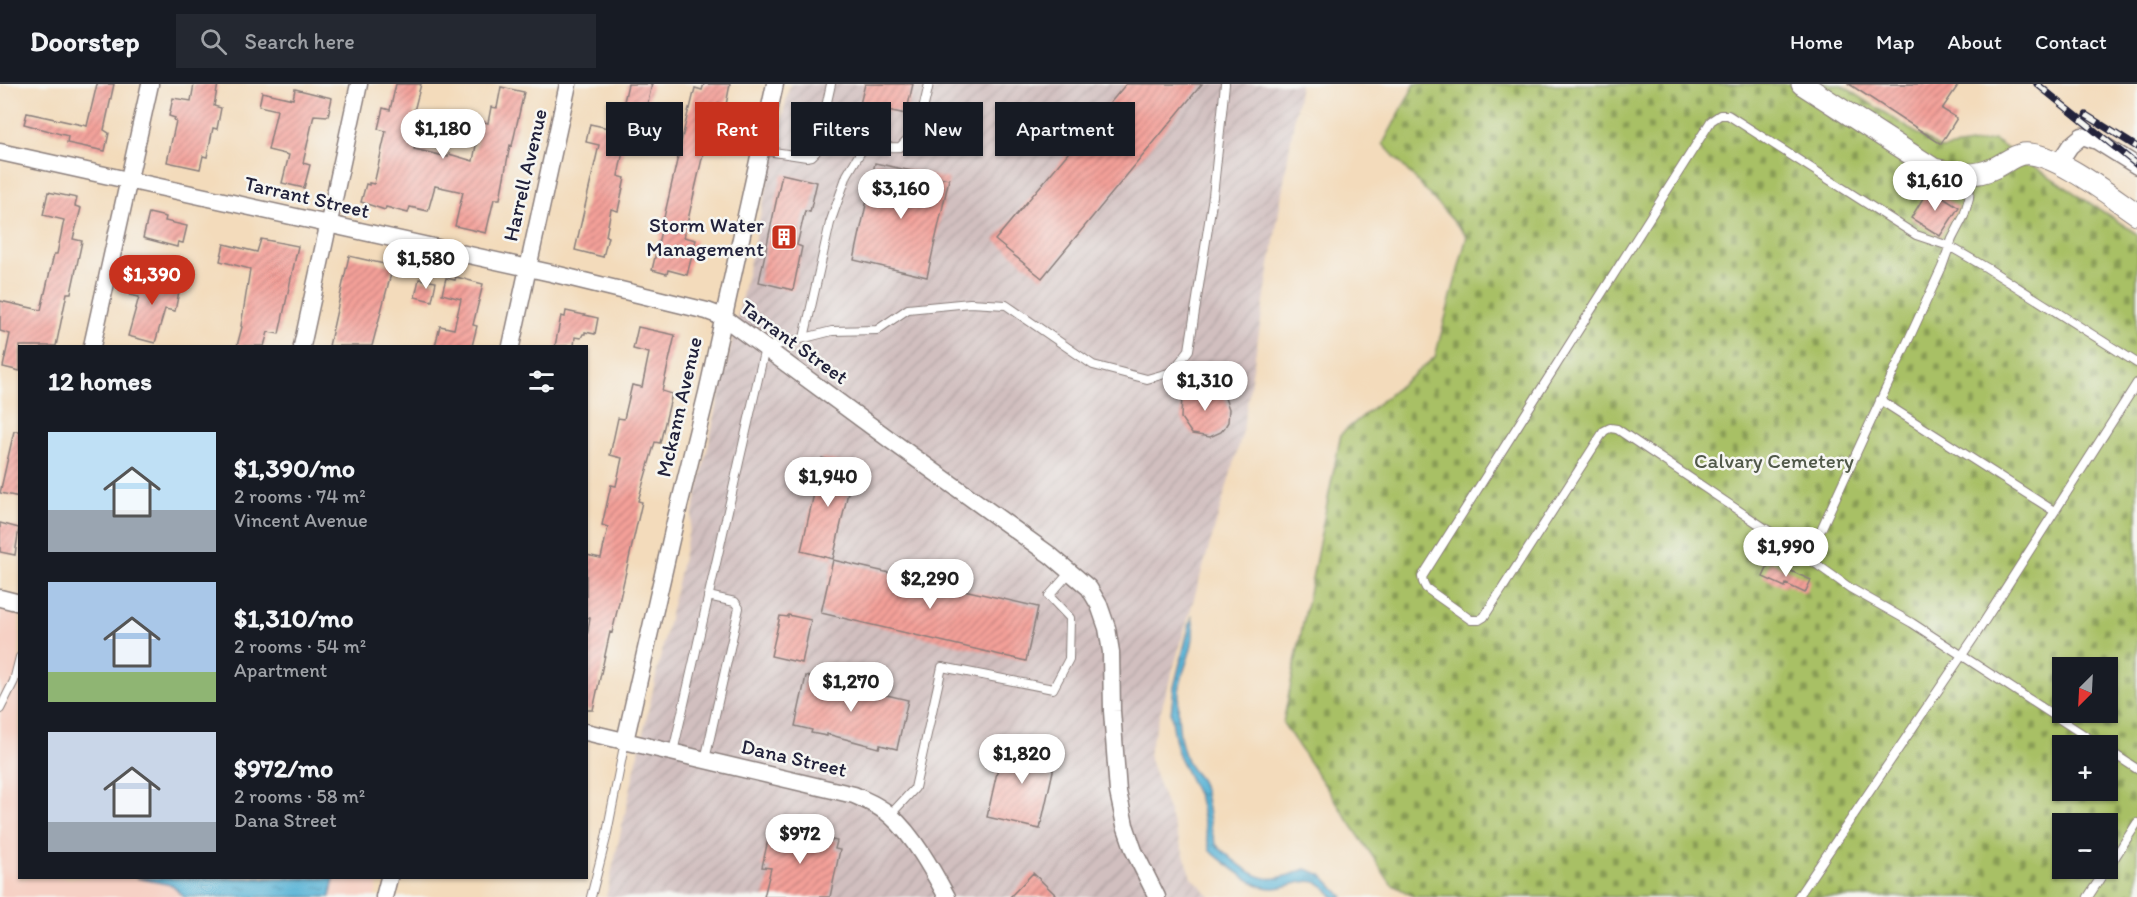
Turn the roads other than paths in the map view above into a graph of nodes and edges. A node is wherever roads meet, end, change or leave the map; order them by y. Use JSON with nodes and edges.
{"nodes":[{"id":1,"x":150,"y":84,"type":"edge"},
{"id":2,"x":359,"y":84,"type":"edge"},
{"id":3,"x":568,"y":84,"type":"edge"},
{"id":4,"x":776,"y":84,"type":"edge"},
{"id":5,"x":831,"y":84,"type":"edge"},
{"id":6,"x":929,"y":84,"type":"edge"},
{"id":7,"x":1225,"y":84,"type":"edge"},
{"id":8,"x":1802,"y":84,"type":"edge"},
{"id":9,"x":772,"y":102,"type":"edge"},
{"id":10,"x":0,"y":152,"type":"edge"},
{"id":11,"x":779,"y":153,"type":"edge"},
{"id":12,"x":759,"y":156,"type":"edge"},
{"id":13,"x":2058,"y":164,"type":"junction"},
{"id":14,"x":2137,"y":166,"type":"edge"},
{"id":15,"x":1971,"y":174,"type":"junction"},
{"id":16,"x":129,"y":181,"type":"junction"},
{"id":17,"x":2137,"y":214,"type":"edge"},
{"id":18,"x":328,"y":225,"type":"junction"},
{"id":19,"x":1949,"y":246,"type":"junction"},
{"id":20,"x":527,"y":268,"type":"junction"},
{"id":21,"x":723,"y":317,"type":"junction"},
{"id":22,"x":804,"y":338,"type":"junction"},
{"id":23,"x":92,"y":345,"type":"edge"},
{"id":24,"x":302,"y":345,"type":"edge"},
{"id":25,"x":511,"y":345,"type":"edge"},
{"id":26,"x":765,"y":348,"type":"junction"},
{"id":27,"x":2137,"y":363,"type":"edge"},
{"id":28,"x":2137,"y":383,"type":"edge"},
{"id":29,"x":1880,"y":400,"type":"junction"},
{"id":30,"x":2054,"y":511,"type":"junction"},
{"id":31,"x":1804,"y":555,"type":"junction"},
{"id":32,"x":1070,"y":572,"type":"junction"},
{"id":33,"x":708,"y":596,"type":"junction"},
{"id":34,"x":0,"y":598,"type":"edge"},
{"id":35,"x":18,"y":602,"type":"edge"},
{"id":36,"x":1961,"y":655,"type":"junction"},
{"id":37,"x":18,"y":665,"type":"edge"},
{"id":38,"x":0,"y":709,"type":"edge"},
{"id":39,"x":588,"y":732,"type":"edge"},
{"id":40,"x":2084,"y":735,"type":"edge"},
{"id":41,"x":626,"y":741,"type":"junction"},
{"id":42,"x":673,"y":752,"type":"junction"},
{"id":43,"x":2118,"y":757,"type":"edge"},
{"id":44,"x":705,"y":760,"type":"junction"},
{"id":45,"x":2137,"y":769,"type":"edge"},
{"id":46,"x":890,"y":815,"type":"junction"},
{"id":47,"x":2137,"y":823,"type":"edge"},
{"id":48,"x":2118,"y":852,"type":"edge"},
{"id":49,"x":388,"y":879,"type":"edge"},
{"id":50,"x":2100,"y":879,"type":"edge"},
{"id":51,"x":384,"y":897,"type":"edge"},
{"id":52,"x":591,"y":897,"type":"edge"},
{"id":53,"x":947,"y":897,"type":"edge"},
{"id":54,"x":1157,"y":897,"type":"edge"},
{"id":55,"x":1798,"y":897,"type":"edge"},
{"id":56,"x":2088,"y":897,"type":"edge"}],
"edges":[{"from":1,"to":16,"type":"street"},
{"from":2,"to":18,"type":"street"},
{"from":3,"to":20,"type":"street","name":"Harrell Avenue"},
{"from":4,"to":9,"type":"street","name":"Mckann Avenue"},
{"from":5,"to":11,"type":"lane"},
{"from":6,"to":22,"type":"lane"},
{"from":7,"to":22,"type":"lane"},
{"from":8,"to":15,"type":"street"},
{"from":10,"to":16,"type":"street","name":"Tarrant Street"},
{"from":12,"to":21,"type":"street","name":"Mckann Avenue"},
{"from":13,"to":14,"type":"street"},
{"from":13,"to":15,"type":"street"},
{"from":13,"to":17,"type":"street"},
{"from":15,"to":19,"type":"lane"},
{"from":16,"to":18,"type":"street","name":"Tarrant Street"},
{"from":16,"to":23,"type":"street"},
{"from":18,"to":20,"type":"street","name":"Tarrant Street"},
{"from":18,"to":24,"type":"street"},
{"from":19,"to":27,"type":"lane"},
{"from":19,"to":29,"type":"lane"},
{"from":19,"to":31,"type":"lane"},
{"from":20,"to":21,"type":"street","name":"Tarrant Street"},
{"from":20,"to":25,"type":"street","name":"Harrell Avenue"},
{"from":21,"to":26,"type":"street","name":"Tarrant Street"},
{"from":21,"to":41,"type":"street","name":"Mckann Avenue"},
{"from":22,"to":26,"type":"lane"},
{"from":26,"to":32,"type":"street","name":"Tarrant Street"},
{"from":26,"to":33,"type":"lane"},
{"from":28,"to":30,"type":"lane"},
{"from":29,"to":30,"type":"lane"},
{"from":29,"to":31,"type":"lane"},
{"from":30,"to":36,"type":"lane"},
{"from":31,"to":36,"type":"lane"},
{"from":32,"to":46,"type":"lane"},
{"from":32,"to":54,"type":"street","name":"Tarrant Street"},
{"from":33,"to":42,"type":"lane"},
{"from":33,"to":44,"type":"lane"},
{"from":34,"to":35,"type":"street"},
{"from":36,"to":40,"type":"lane"},
{"from":36,"to":55,"type":"lane"},
{"from":37,"to":38,"type":"lane"},
{"from":39,"to":41,"type":"street","name":"Dana Street"},
{"from":41,"to":42,"type":"street","name":"Dana Street"},
{"from":41,"to":52,"type":"lane"},
{"from":42,"to":44,"type":"street","name":"Dana Street"},
{"from":43,"to":45,"type":"lane"},
{"from":44,"to":46,"type":"street","name":"Dana Street"},
{"from":46,"to":53,"type":"street","name":"Dana Street"},
{"from":47,"to":48,"type":"lane"},
{"from":49,"to":51,"type":"street"},
{"from":50,"to":56,"type":"lane"}]}
